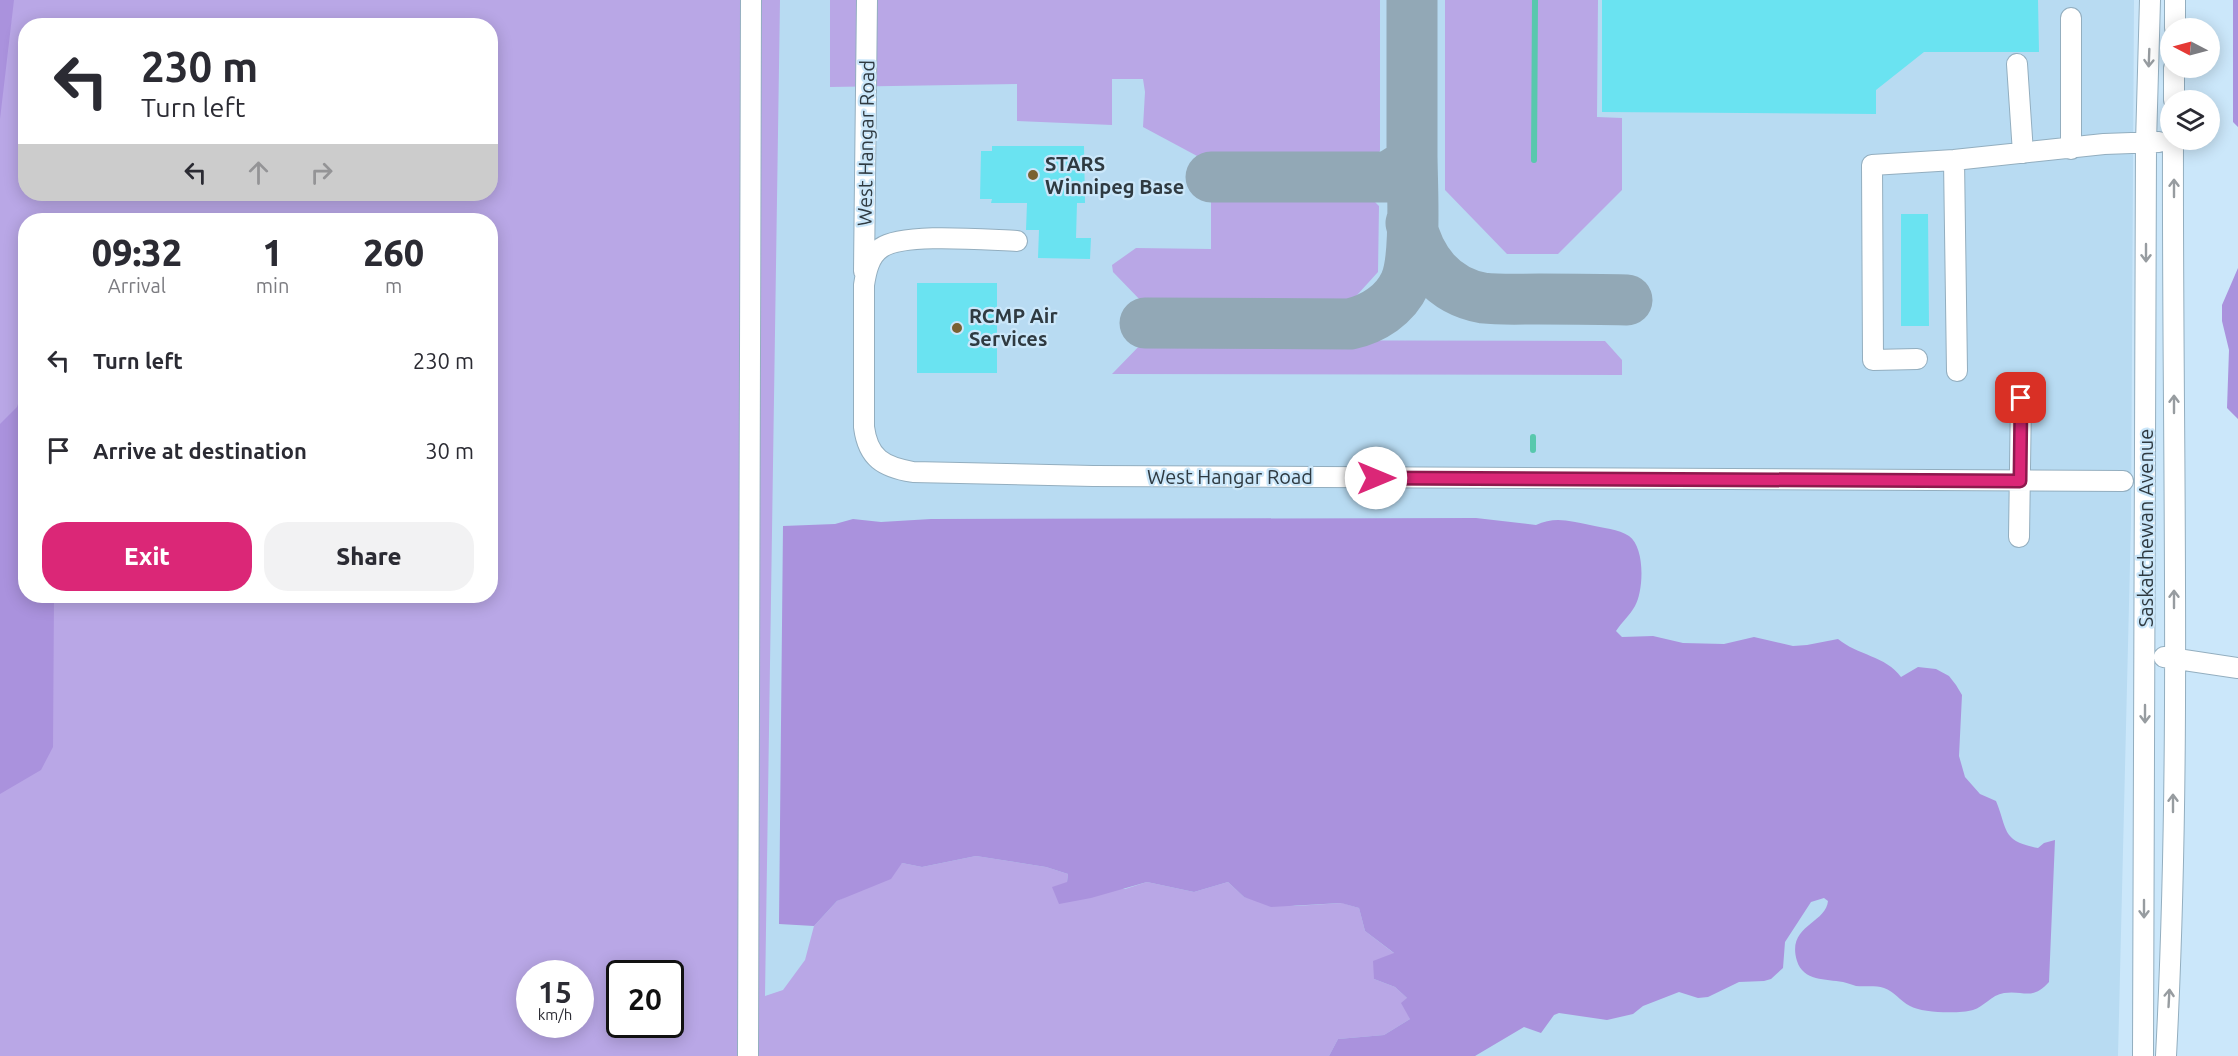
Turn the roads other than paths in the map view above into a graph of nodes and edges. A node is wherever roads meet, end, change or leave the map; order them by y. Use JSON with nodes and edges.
{"nodes":[{"id":1,"x":751,"y":0,"type":"edge"},
{"id":2,"x":867,"y":0,"type":"edge"},
{"id":3,"x":2151,"y":0,"type":"edge"},
{"id":4,"x":2175,"y":0,"type":"edge"},
{"id":5,"x":2071,"y":18,"type":"dead end"},
{"id":6,"x":2175,"y":18,"type":"edge"},
{"id":7,"x":2017,"y":64,"type":"dead end"},
{"id":8,"x":2160,"y":142,"type":"edge"},
{"id":9,"x":2146,"y":143,"type":"junction"},
{"id":10,"x":2071,"y":149,"type":"junction"},
{"id":11,"x":2173,"y":150,"type":"edge"},
{"id":12,"x":2023,"y":153,"type":"junction"},
{"id":13,"x":1954,"y":160,"type":"junction"},
{"id":14,"x":1017,"y":241,"type":"dead end"},
{"id":15,"x":864,"y":285,"type":"junction"},
{"id":16,"x":1917,"y":359,"type":"dead end"},
{"id":17,"x":1957,"y":371,"type":"dead end"},
{"id":18,"x":2021,"y":398,"type":"dead end"},
{"id":19,"x":2020,"y":481,"type":"junction"},
{"id":20,"x":2123,"y":481,"type":"dead end"},
{"id":21,"x":2019,"y":537,"type":"dead end"},
{"id":22,"x":2146,"y":655,"type":"junction"},
{"id":23,"x":2174,"y":658,"type":"junction"},
{"id":24,"x":2238,"y":668,"type":"edge"},
{"id":25,"x":748,"y":1056,"type":"edge"},
{"id":26,"x":2143,"y":1056,"type":"edge"},
{"id":27,"x":2166,"y":1056,"type":"edge"}],
"edges":[{"from":1,"to":25,"type":"street"},
{"from":2,"to":15,"type":"street","name":"West Hangar Road"},
{"from":3,"to":9,"type":"street","name":"Saskatchewan Avenue","one_way":true},
{"from":4,"to":6,"type":"street"},
{"from":5,"to":10,"type":"street"},
{"from":7,"to":12,"type":"street"},
{"from":8,"to":9,"type":"street"},
{"from":9,"to":10,"type":"street"},
{"from":9,"to":22,"type":"street","name":"Saskatchewan Avenue","one_way":true},
{"from":10,"to":12,"type":"street"},
{"from":23,"to":11,"type":"street","name":"Saskatchewan Avenue","one_way":true},
{"from":12,"to":13,"type":"street"},
{"from":13,"to":16,"type":"street"},
{"from":13,"to":17,"type":"street"},
{"from":14,"to":15,"type":"street","name":"West Hangar Road"},
{"from":15,"to":19,"type":"street","name":"West Hangar Road"},
{"from":18,"to":19,"type":"street"},
{"from":19,"to":20,"type":"street","name":"West Hangar Road"},
{"from":19,"to":21,"type":"street"},
{"from":22,"to":23,"type":"street"},
{"from":22,"to":26,"type":"street","name":"Saskatchewan Avenue","one_way":true},
{"from":23,"to":24,"type":"street"},
{"from":27,"to":23,"type":"street","name":"Saskatchewan Avenue","one_way":true}]}
